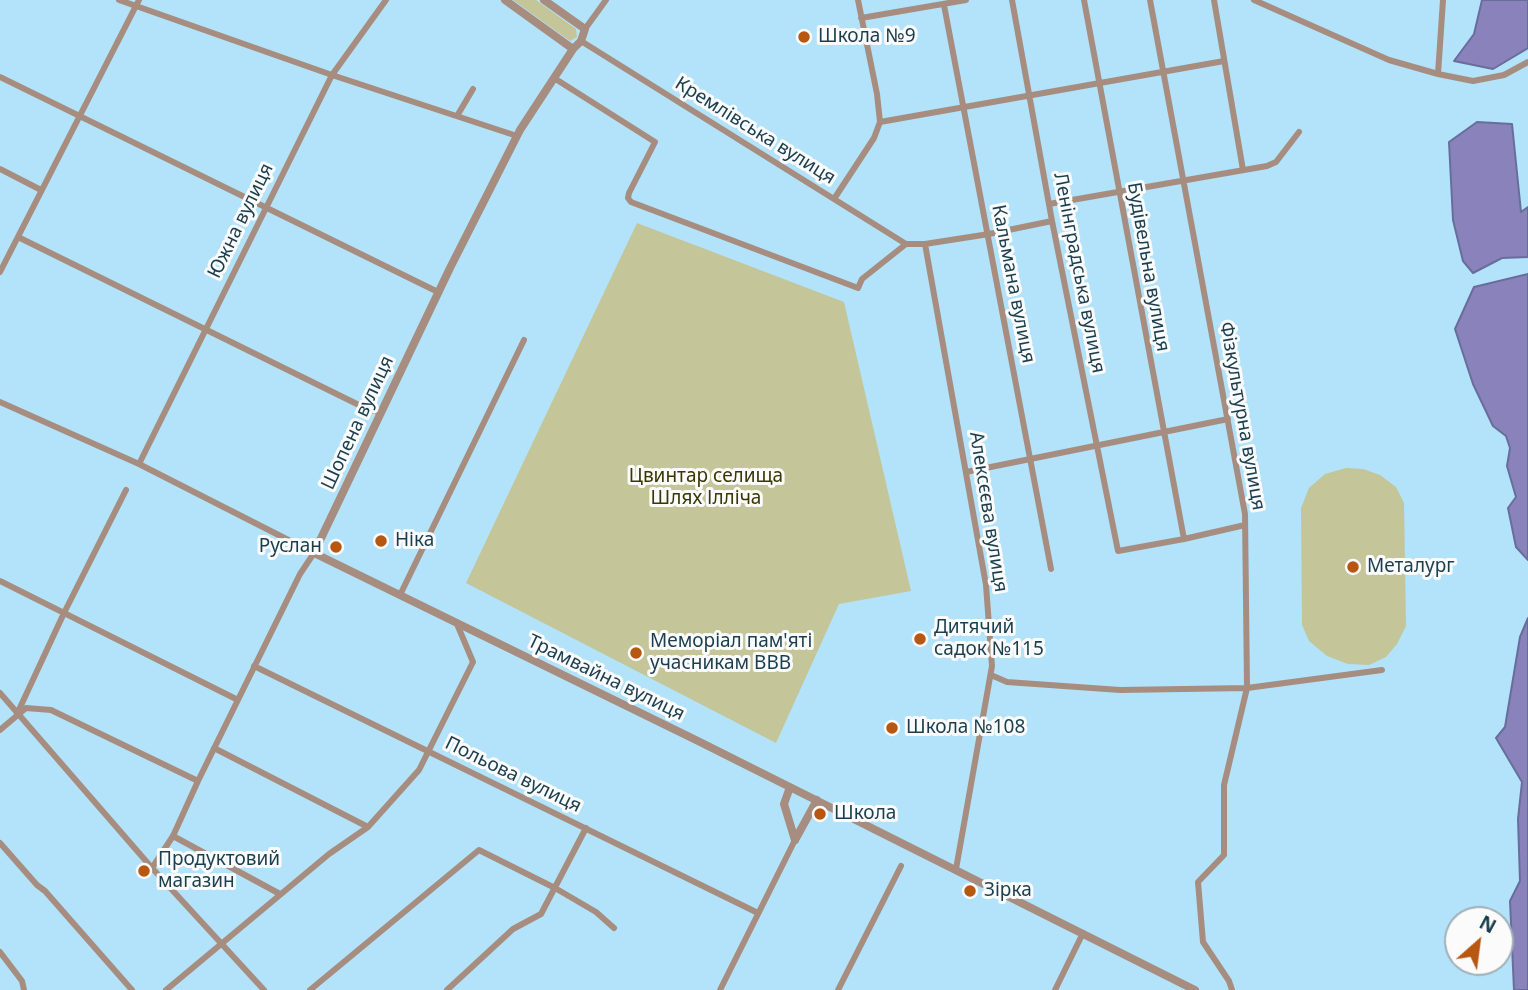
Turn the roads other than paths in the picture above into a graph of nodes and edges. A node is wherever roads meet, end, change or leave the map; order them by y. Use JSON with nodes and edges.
{"nodes":[{"id":1,"x":119,"y":0,"type":"edge"},
{"id":2,"x":386,"y":0,"type":"edge"},
{"id":3,"x":505,"y":0,"type":"edge"},
{"id":4,"x":544,"y":0,"type":"edge"},
{"id":5,"x":606,"y":0,"type":"edge"},
{"id":6,"x":858,"y":0,"type":"edge"},
{"id":7,"x":966,"y":0,"type":"edge"},
{"id":8,"x":1013,"y":0,"type":"edge"},
{"id":9,"x":1084,"y":0,"type":"edge"},
{"id":10,"x":1150,"y":0,"type":"edge"},
{"id":11,"x":1214,"y":0,"type":"edge"},
{"id":12,"x":1254,"y":0,"type":"edge"},
{"id":13,"x":1443,"y":0,"type":"edge"},
{"id":14,"x":136,"y":3,"type":"edge"},
{"id":15,"x":944,"y":5,"type":"junction"},
{"id":16,"x":861,"y":18,"type":"junction"},
{"id":17,"x":584,"y":29,"type":"junction"},
{"id":18,"x":581,"y":41,"type":"junction"},
{"id":19,"x":573,"y":49,"type":"junction"},
{"id":20,"x":1224,"y":61,"type":"junction"},
{"id":21,"x":1528,"y":62,"type":"edge"},
{"id":22,"x":1163,"y":72,"type":"junction"},
{"id":23,"x":332,"y":75,"type":"junction"},
{"id":24,"x":1438,"y":75,"type":"junction"},
{"id":25,"x":0,"y":76,"type":"edge"},
{"id":26,"x":554,"y":78,"type":"junction"},
{"id":27,"x":1098,"y":84,"type":"junction"},
{"id":28,"x":473,"y":89,"type":"dead end"},
{"id":29,"x":1030,"y":96,"type":"junction"},
{"id":30,"x":963,"y":108,"type":"junction"},
{"id":31,"x":78,"y":116,"type":"junction"},
{"id":32,"x":457,"y":116,"type":"junction"},
{"id":33,"x":880,"y":122,"type":"junction"},
{"id":34,"x":1299,"y":132,"type":"dead end"},
{"id":35,"x":517,"y":136,"type":"junction"},
{"id":36,"x":0,"y":169,"type":"edge"},
{"id":37,"x":1243,"y":170,"type":"junction"},
{"id":38,"x":1183,"y":181,"type":"junction"},
{"id":39,"x":41,"y":190,"type":"junction"},
{"id":40,"x":1118,"y":192,"type":"junction"},
{"id":41,"x":834,"y":199,"type":"junction"},
{"id":42,"x":1049,"y":204,"type":"junction"},
{"id":43,"x":265,"y":207,"type":"junction"},
{"id":44,"x":1052,"y":221,"type":"junction"},
{"id":45,"x":989,"y":234,"type":"junction"},
{"id":46,"x":18,"y":237,"type":"junction"},
{"id":47,"x":909,"y":244,"type":"junction"},
{"id":48,"x":925,"y":244,"type":"junction"},
{"id":49,"x":0,"y":271,"type":"edge"},
{"id":50,"x":438,"y":292,"type":"junction"},
{"id":51,"x":205,"y":330,"type":"junction"},
{"id":52,"x":524,"y":340,"type":"dead end"},
{"id":53,"x":0,"y":402,"type":"edge"},
{"id":54,"x":381,"y":413,"type":"junction"},
{"id":55,"x":1228,"y":419,"type":"junction"},
{"id":56,"x":1163,"y":433,"type":"junction"},
{"id":57,"x":1097,"y":447,"type":"junction"},
{"id":58,"x":1030,"y":461,"type":"junction"},
{"id":59,"x":139,"y":464,"type":"junction"},
{"id":60,"x":966,"y":472,"type":"junction"},
{"id":61,"x":126,"y":490,"type":"dead end"},
{"id":62,"x":1245,"y":525,"type":"junction"},
{"id":63,"x":1184,"y":539,"type":"junction"},
{"id":64,"x":314,"y":553,"type":"junction"},
{"id":65,"x":1051,"y":569,"type":"dead end"},
{"id":66,"x":0,"y":581,"type":"edge"},
{"id":67,"x":400,"y":595,"type":"junction"},
{"id":68,"x":64,"y":613,"type":"junction"},
{"id":69,"x":457,"y":623,"type":"junction"},
{"id":70,"x":254,"y":666,"type":"junction"},
{"id":71,"x":1381,"y":670,"type":"dead end"},
{"id":72,"x":990,"y":675,"type":"junction"},
{"id":73,"x":1247,"y":688,"type":"junction"},
{"id":74,"x":0,"y":693,"type":"edge"},
{"id":75,"x":238,"y":700,"type":"junction"},
{"id":76,"x":18,"y":714,"type":"junction"},
{"id":77,"x":0,"y":730,"type":"edge"},
{"id":78,"x":214,"y":748,"type":"junction"},
{"id":79,"x":429,"y":752,"type":"junction"},
{"id":80,"x":198,"y":781,"type":"junction"},
{"id":81,"x":790,"y":787,"type":"junction"},
{"id":82,"x":817,"y":800,"type":"junction"},
{"id":83,"x":368,"y":827,"type":"junction"},
{"id":84,"x":586,"y":828,"type":"junction"},
{"id":85,"x":173,"y":836,"type":"junction"},
{"id":86,"x":795,"y":840,"type":"junction"},
{"id":87,"x":0,"y":843,"type":"edge"},
{"id":88,"x":901,"y":866,"type":"dead end"},
{"id":89,"x":152,"y":868,"type":"junction"},
{"id":90,"x":956,"y":869,"type":"junction"},
{"id":91,"x":555,"y":888,"type":"junction"},
{"id":92,"x":280,"y":894,"type":"junction"},
{"id":93,"x":758,"y":913,"type":"junction"},
{"id":94,"x":614,"y":928,"type":"dead end"},
{"id":95,"x":1083,"y":933,"type":"junction"},
{"id":96,"x":223,"y":944,"type":"junction"},
{"id":97,"x":0,"y":952,"type":"edge"},
{"id":98,"x":24,"y":990,"type":"edge"},
{"id":99,"x":132,"y":990,"type":"edge"},
{"id":100,"x":166,"y":990,"type":"edge"},
{"id":101,"x":264,"y":990,"type":"edge"},
{"id":102,"x":310,"y":990,"type":"edge"},
{"id":103,"x":447,"y":990,"type":"edge"},
{"id":104,"x":720,"y":990,"type":"edge"},
{"id":105,"x":838,"y":990,"type":"edge"},
{"id":106,"x":1055,"y":990,"type":"edge"},
{"id":107,"x":1195,"y":990,"type":"edge"},
{"id":108,"x":1232,"y":990,"type":"edge"}],
"edges":[{"from":1,"to":14,"type":"street"},
{"from":2,"to":23,"type":"street","name":"Южна вулиця"},
{"from":3,"to":19,"type":"street"},
{"from":4,"to":17,"type":"street"},
{"from":5,"to":17,"type":"street"},
{"from":6,"to":16,"type":"street"},
{"from":7,"to":15,"type":"street"},
{"from":8,"to":29,"type":"street","name":"Ленінградська вулиця"},
{"from":9,"to":27,"type":"street","name":"Будівельна вулиця"},
{"from":10,"to":22,"type":"street","name":"Фiзкультурна вулиця"},
{"from":11,"to":20,"type":"street"},
{"from":12,"to":24,"type":"street"},
{"from":13,"to":24,"type":"street"},
{"from":14,"to":23,"type":"street"},
{"from":14,"to":31,"type":"street"},
{"from":15,"to":16,"type":"street"},
{"from":15,"to":30,"type":"street","name":"Кальмана вулиця"},
{"from":16,"to":33,"type":"street"},
{"from":17,"to":18,"type":"street"},
{"from":18,"to":19,"type":"street","name":"Шопена вулиця"},
{"from":18,"to":41,"type":"street","name":"Кремлівська вулиця"},
{"from":19,"to":26,"type":"street","name":"Шопена вулиця"},
{"from":20,"to":22,"type":"street"},
{"from":20,"to":37,"type":"street"},
{"from":21,"to":24,"type":"street"},
{"from":22,"to":27,"type":"street"},
{"from":22,"to":38,"type":"street","name":"Фiзкультурна вулиця"},
{"from":23,"to":32,"type":"street"},
{"from":23,"to":43,"type":"street","name":"Южна вулиця"},
{"from":25,"to":31,"type":"street"},
{"from":26,"to":35,"type":"street","name":"Шопена вулиця"},
{"from":26,"to":47,"type":"street"},
{"from":27,"to":29,"type":"street"},
{"from":27,"to":40,"type":"street","name":"Будівельна вулиця"},
{"from":28,"to":32,"type":"street"},
{"from":29,"to":30,"type":"street"},
{"from":29,"to":42,"type":"street","name":"Ленінградська вулиця"},
{"from":30,"to":33,"type":"street"},
{"from":30,"to":45,"type":"street","name":"Кальмана вулиця"},
{"from":31,"to":39,"type":"street"},
{"from":31,"to":43,"type":"street"},
{"from":32,"to":35,"type":"street"},
{"from":33,"to":41,"type":"street"},
{"from":34,"to":37,"type":"street"},
{"from":35,"to":50,"type":"street","name":"Шопена вулиця"},
{"from":36,"to":39,"type":"street"},
{"from":37,"to":38,"type":"street"},
{"from":38,"to":40,"type":"street"},
{"from":38,"to":55,"type":"street","name":"Фiзкультурна вулиця"},
{"from":39,"to":46,"type":"street"},
{"from":40,"to":42,"type":"street"},
{"from":40,"to":56,"type":"street","name":"Будівельна вулиця"},
{"from":41,"to":47,"type":"street","name":"Кремлівська вулиця"},
{"from":42,"to":44,"type":"street","name":"Ленінградська вулиця"},
{"from":43,"to":50,"type":"street"},
{"from":43,"to":51,"type":"street","name":"Южна вулиця"},
{"from":44,"to":45,"type":"street"},
{"from":44,"to":57,"type":"street","name":"Ленінградська вулиця"},
{"from":45,"to":48,"type":"street"},
{"from":45,"to":58,"type":"street","name":"Кальмана вулиця"},
{"from":46,"to":49,"type":"street"},
{"from":46,"to":51,"type":"street"},
{"from":47,"to":48,"type":"street"},
{"from":48,"to":60,"type":"street","name":"Алексєєва вулиця"},
{"from":50,"to":54,"type":"street","name":"Шопена вулиця"},
{"from":51,"to":54,"type":"street"},
{"from":51,"to":59,"type":"street","name":"Южна вулиця"},
{"from":52,"to":67,"type":"street"},
{"from":53,"to":59,"type":"street","name":"Трамвайна вулиця"},
{"from":54,"to":64,"type":"street","name":"Шопена вулиця"},
{"from":55,"to":56,"type":"street"},
{"from":55,"to":62,"type":"street","name":"Фiзкультурна вулиця"},
{"from":56,"to":57,"type":"street"},
{"from":56,"to":63,"type":"street","name":"Будівельна вулиця"},
{"from":57,"to":58,"type":"street"},
{"from":57,"to":63,"type":"street","name":"Ленінградська вулиця"},
{"from":58,"to":60,"type":"street"},
{"from":58,"to":65,"type":"street","name":"Кальмана вулиця"},
{"from":59,"to":64,"type":"street","name":"Трамвайна вулиця"},
{"from":60,"to":72,"type":"street","name":"Алексєєва вулиця"},
{"from":61,"to":68,"type":"street"},
{"from":62,"to":63,"type":"street"},
{"from":62,"to":73,"type":"street","name":"Фiзкультурна вулиця"},
{"from":64,"to":67,"type":"street","name":"Трамвайна вулиця"},
{"from":64,"to":70,"type":"street","name":"Шопена вулиця"},
{"from":66,"to":68,"type":"street"},
{"from":67,"to":69,"type":"street","name":"Трамвайна вулиця"},
{"from":68,"to":75,"type":"street"},
{"from":68,"to":76,"type":"street"},
{"from":69,"to":79,"type":"street"},
{"from":69,"to":81,"type":"street","name":"Трамвайна вулиця"},
{"from":70,"to":75,"type":"street","name":"Шопена вулиця"},
{"from":70,"to":79,"type":"street","name":"Польова вулиця"},
{"from":71,"to":73,"type":"street"},
{"from":72,"to":73,"type":"street"},
{"from":72,"to":90,"type":"street","name":"Алексєєва вулиця"},
{"from":73,"to":108,"type":"street","name":"Фiзкультурна вулиця"},
{"from":74,"to":76,"type":"street"},
{"from":75,"to":78,"type":"street","name":"Шопена вулиця"},
{"from":76,"to":77,"type":"street"},
{"from":76,"to":80,"type":"street"},
{"from":76,"to":89,"type":"street"},
{"from":78,"to":80,"type":"street","name":"Шопена вулиця"},
{"from":78,"to":83,"type":"street"},
{"from":79,"to":83,"type":"street"},
{"from":79,"to":84,"type":"street","name":"Польова вулиця"},
{"from":80,"to":85,"type":"street","name":"Шопена вулиця"},
{"from":81,"to":82,"type":"street","name":"Трамвайна вулиця"},
{"from":81,"to":86,"type":"street"},
{"from":82,"to":86,"type":"street"},
{"from":82,"to":90,"type":"street","name":"Трамвайна вулиця"},
{"from":83,"to":92,"type":"street"},
{"from":84,"to":91,"type":"street"},
{"from":84,"to":93,"type":"street","name":"Польова вулиця"},
{"from":85,"to":89,"type":"street","name":"Шопена вулиця"},
{"from":85,"to":92,"type":"street"},
{"from":86,"to":93,"type":"street"},
{"from":87,"to":99,"type":"street"},
{"from":88,"to":105,"type":"street"},
{"from":89,"to":96,"type":"street"},
{"from":90,"to":95,"type":"street","name":"Трамвайна вулиця"},
{"from":91,"to":94,"type":"street"},
{"from":91,"to":102,"type":"street"},
{"from":91,"to":103,"type":"street"},
{"from":92,"to":96,"type":"street"},
{"from":93,"to":104,"type":"street"},
{"from":95,"to":106,"type":"street"},
{"from":95,"to":107,"type":"street","name":"Трамвайна вулиця"},
{"from":96,"to":100,"type":"street"},
{"from":96,"to":101,"type":"street"},
{"from":97,"to":98,"type":"street"}]}
